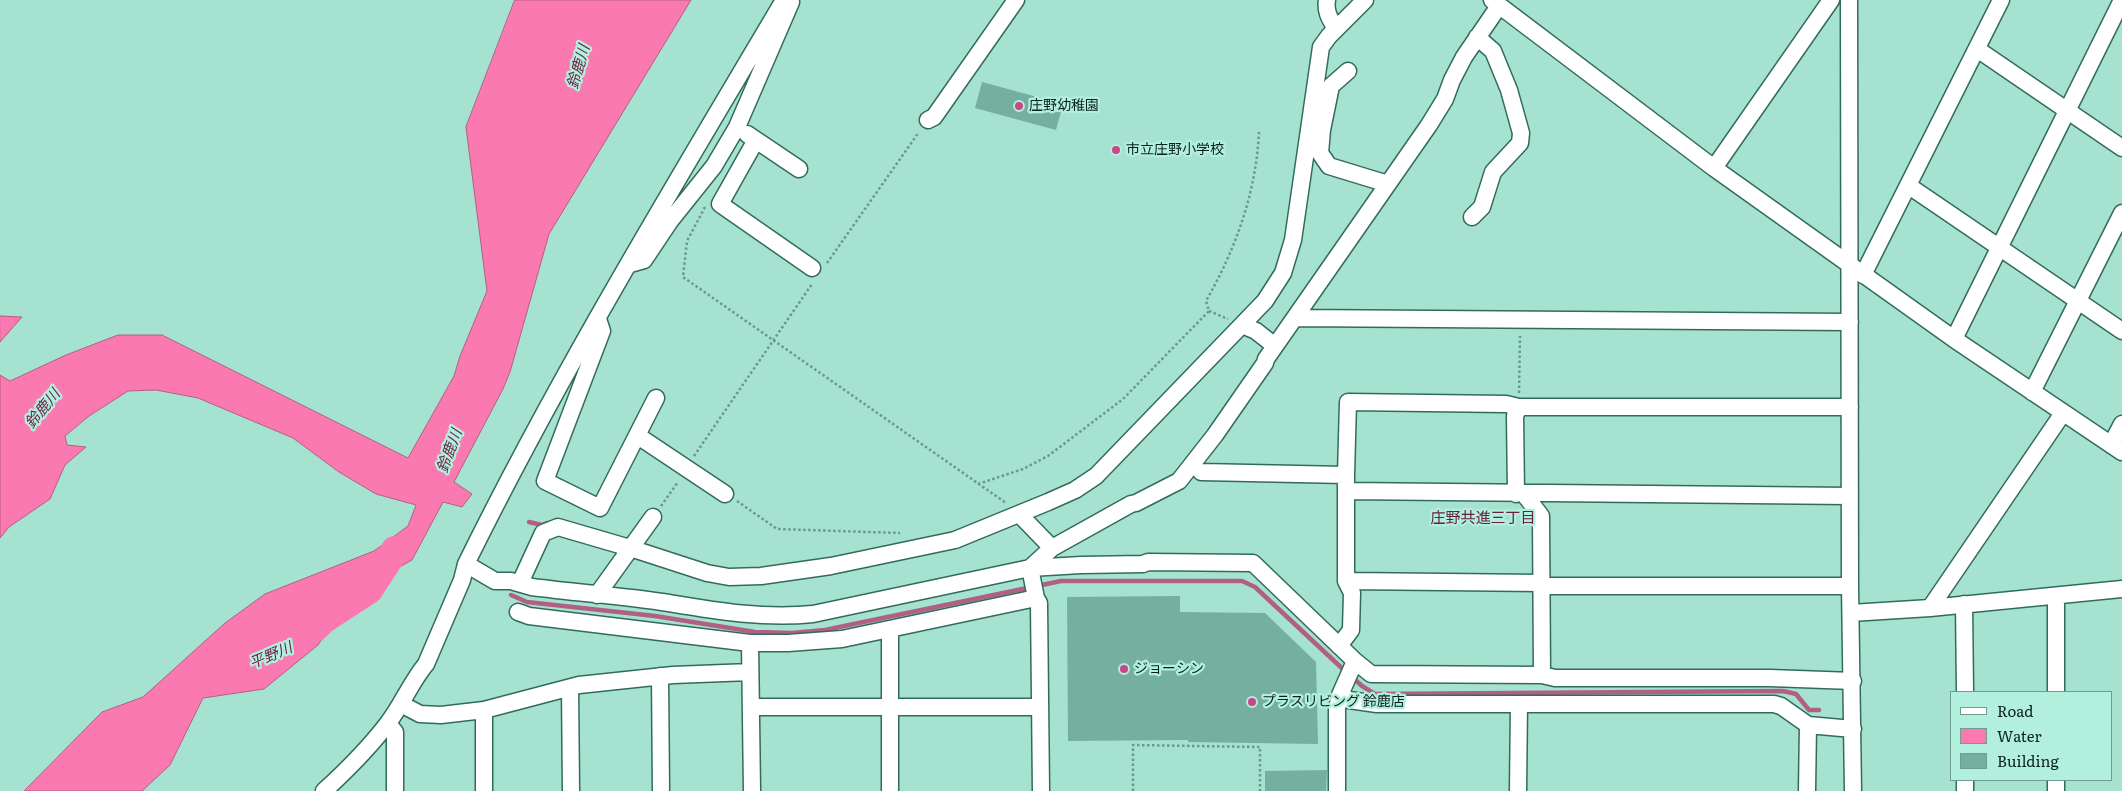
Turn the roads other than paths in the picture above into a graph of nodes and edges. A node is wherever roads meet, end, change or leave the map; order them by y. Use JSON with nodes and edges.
{"nodes":[{"id":1,"x":784,"y":0,"type":"edge"},
{"id":2,"x":791,"y":0,"type":"edge"},
{"id":3,"x":1016,"y":0,"type":"edge"},
{"id":4,"x":1364,"y":0,"type":"edge"},
{"id":5,"x":1831,"y":0,"type":"edge"},
{"id":6,"x":1849,"y":0,"type":"edge"},
{"id":7,"x":2001,"y":0,"type":"edge"},
{"id":8,"x":2122,"y":0,"type":"edge"},
{"id":9,"x":1501,"y":4,"type":"edge"},
{"id":10,"x":1330,"y":15,"type":"edge"},
{"id":11,"x":1477,"y":37,"type":"junction"},
{"id":12,"x":1976,"y":49,"type":"junction"},
{"id":13,"x":1348,"y":71,"type":"dead end"},
{"id":14,"x":2067,"y":110,"type":"junction"},
{"id":15,"x":928,"y":120,"type":"road end"},
{"id":16,"x":737,"y":127,"type":"junction"},
{"id":17,"x":756,"y":140,"type":"junction"},
{"id":18,"x":2122,"y":148,"type":"edge"},
{"id":19,"x":1714,"y":168,"type":"junction"},
{"id":20,"x":799,"y":169,"type":"dead end"},
{"id":21,"x":1388,"y":184,"type":"junction"},
{"id":22,"x":1909,"y":186,"type":"junction"},
{"id":23,"x":2122,"y":213,"type":"edge"},
{"id":24,"x":1472,"y":217,"type":"dead end"},
{"id":25,"x":2000,"y":248,"type":"junction"},
{"id":26,"x":628,"y":264,"type":"junction"},
{"id":27,"x":1849,"y":264,"type":"junction"},
{"id":28,"x":816,"y":273,"type":"road end"},
{"id":29,"x":1863,"y":275,"type":"junction"},
{"id":30,"x":2079,"y":302,"type":"junction"},
{"id":31,"x":1295,"y":318,"type":"junction"},
{"id":32,"x":598,"y":319,"type":"junction"},
{"id":33,"x":1850,"y":322,"type":"junction"},
{"id":34,"x":1242,"y":325,"type":"junction"},
{"id":35,"x":2122,"y":331,"type":"edge"},
{"id":36,"x":1954,"y":339,"type":"junction"},
{"id":37,"x":1276,"y":346,"type":"junction"},
{"id":38,"x":2032,"y":392,"type":"junction"},
{"id":39,"x":656,"y":398,"type":"dead end"},
{"id":40,"x":1850,"y":407,"type":"junction"},
{"id":41,"x":1518,"y":408,"type":"junction"},
{"id":42,"x":2063,"y":413,"type":"junction"},
{"id":43,"x":2122,"y":424,"type":"edge"},
{"id":44,"x":638,"y":436,"type":"junction"},
{"id":45,"x":2117,"y":448,"type":"edge"},
{"id":46,"x":1201,"y":472,"type":"dead end"},
{"id":47,"x":1346,"y":474,"type":"junction"},
{"id":48,"x":1346,"y":492,"type":"junction"},
{"id":49,"x":725,"y":494,"type":"road end"},
{"id":50,"x":1520,"y":494,"type":"junction"},
{"id":51,"x":1850,"y":496,"type":"junction"},
{"id":52,"x":1014,"y":510,"type":"junction"},
{"id":53,"x":653,"y":517,"type":"road end"},
{"id":54,"x":631,"y":547,"type":"junction"},
{"id":55,"x":1052,"y":548,"type":"junction"},
{"id":56,"x":466,"y":564,"type":"junction"},
{"id":57,"x":1030,"y":571,"type":"junction"},
{"id":58,"x":1346,"y":581,"type":"junction"},
{"id":59,"x":520,"y":584,"type":"junction"},
{"id":60,"x":1542,"y":584,"type":"junction"},
{"id":61,"x":1850,"y":586,"type":"junction"},
{"id":62,"x":2122,"y":590,"type":"edge"},
{"id":63,"x":597,"y":595,"type":"junction"},
{"id":64,"x":2056,"y":597,"type":"junction"},
{"id":65,"x":1036,"y":598,"type":"junction"},
{"id":66,"x":1964,"y":604,"type":"junction"},
{"id":67,"x":1930,"y":608,"type":"junction"},
{"id":68,"x":518,"y":612,"type":"dead end"},
{"id":69,"x":1851,"y":613,"type":"junction"},
{"id":70,"x":890,"y":629,"type":"junction"},
{"id":71,"x":750,"y":643,"type":"junction"},
{"id":72,"x":1339,"y":646,"type":"junction"},
{"id":73,"x":1355,"y":661,"type":"junction"},
{"id":74,"x":750,"y":672,"type":"junction"},
{"id":75,"x":1542,"y":675,"type":"junction"},
{"id":76,"x":660,"y":676,"type":"junction"},
{"id":77,"x":1580,"y":680,"type":"junction"},
{"id":78,"x":1853,"y":681,"type":"junction"},
{"id":79,"x":570,"y":688,"type":"junction"},
{"id":80,"x":1965,"y":691,"type":"edge"},
{"id":81,"x":2056,"y":691,"type":"edge"},
{"id":82,"x":1340,"y":695,"type":"junction"},
{"id":83,"x":1581,"y":701,"type":"junction"},
{"id":84,"x":401,"y":704,"type":"junction"},
{"id":85,"x":1519,"y":704,"type":"junction"},
{"id":86,"x":751,"y":707,"type":"junction"},
{"id":87,"x":890,"y":707,"type":"junction"},
{"id":88,"x":1040,"y":707,"type":"junction"},
{"id":89,"x":484,"y":710,"type":"junction"},
{"id":90,"x":388,"y":724,"type":"junction"},
{"id":91,"x":1808,"y":726,"type":"junction"},
{"id":92,"x":1853,"y":729,"type":"junction"},
{"id":93,"x":324,"y":791,"type":"edge"},
{"id":94,"x":395,"y":791,"type":"edge"},
{"id":95,"x":484,"y":791,"type":"edge"},
{"id":96,"x":571,"y":791,"type":"edge"},
{"id":97,"x":661,"y":791,"type":"edge"},
{"id":98,"x":752,"y":791,"type":"edge"},
{"id":99,"x":890,"y":791,"type":"edge"},
{"id":100,"x":1041,"y":791,"type":"edge"},
{"id":101,"x":1337,"y":791,"type":"edge"},
{"id":102,"x":1518,"y":791,"type":"edge"},
{"id":103,"x":1808,"y":791,"type":"edge"},
{"id":104,"x":1853,"y":791,"type":"edge"}],
"edges":[{"from":1,"to":26,"type":"street"},
{"from":2,"to":16,"type":"street"},
{"from":3,"to":15,"type":"street"},
{"from":4,"to":10,"type":"street"},
{"from":5,"to":19,"type":"street"},
{"from":6,"to":27,"type":"street"},
{"from":7,"to":12,"type":"street"},
{"from":8,"to":14,"type":"street"},
{"from":9,"to":11,"type":"street"},
{"from":9,"to":19,"type":"street"},
{"from":10,"to":34,"type":"street"},
{"from":11,"to":21,"type":"street"},
{"from":11,"to":24,"type":"street"},
{"from":12,"to":14,"type":"street"},
{"from":12,"to":22,"type":"street"},
{"from":13,"to":21,"type":"street"},
{"from":14,"to":18,"type":"street"},
{"from":14,"to":25,"type":"street"},
{"from":16,"to":17,"type":"street"},
{"from":16,"to":26,"type":"street"},
{"from":17,"to":20,"type":"street"},
{"from":17,"to":28,"type":"street"},
{"from":19,"to":27,"type":"street"},
{"from":21,"to":31,"type":"street"},
{"from":22,"to":25,"type":"street"},
{"from":22,"to":29,"type":"street"},
{"from":23,"to":30,"type":"street"},
{"from":25,"to":30,"type":"street"},
{"from":25,"to":36,"type":"street"},
{"from":26,"to":32,"type":"street"},
{"from":27,"to":29,"type":"street"},
{"from":27,"to":33,"type":"street"},
{"from":29,"to":36,"type":"street"},
{"from":30,"to":35,"type":"street"},
{"from":30,"to":38,"type":"street"},
{"from":31,"to":33,"type":"street"},
{"from":31,"to":37,"type":"street"},
{"from":32,"to":44,"type":"street"},
{"from":32,"to":56,"type":"street"},
{"from":33,"to":40,"type":"street"},
{"from":34,"to":37,"type":"street"},
{"from":34,"to":52,"type":"street"},
{"from":36,"to":38,"type":"street"},
{"from":37,"to":55,"type":"street"},
{"from":38,"to":42,"type":"street"},
{"from":39,"to":44,"type":"street"},
{"from":40,"to":41,"type":"street"},
{"from":40,"to":51,"type":"street"},
{"from":41,"to":47,"type":"street"},
{"from":41,"to":50,"type":"street"},
{"from":42,"to":45,"type":"street"},
{"from":42,"to":67,"type":"street"},
{"from":43,"to":45,"type":"street"},
{"from":44,"to":49,"type":"street"},
{"from":46,"to":47,"type":"street"},
{"from":47,"to":48,"type":"street"},
{"from":48,"to":50,"type":"street"},
{"from":48,"to":58,"type":"street"},
{"from":50,"to":51,"type":"street"},
{"from":50,"to":60,"type":"street"},
{"from":51,"to":61,"type":"street"},
{"from":52,"to":54,"type":"street"},
{"from":52,"to":55,"type":"street"},
{"from":53,"to":54,"type":"street"},
{"from":54,"to":59,"type":"street"},
{"from":54,"to":63,"type":"street"},
{"from":55,"to":57,"type":"street"},
{"from":56,"to":59,"type":"street"},
{"from":56,"to":84,"type":"street"},
{"from":57,"to":63,"type":"street"},
{"from":57,"to":65,"type":"street"},
{"from":57,"to":72,"type":"street"},
{"from":58,"to":60,"type":"street"},
{"from":58,"to":72,"type":"street"},
{"from":59,"to":63,"type":"street"},
{"from":60,"to":61,"type":"street"},
{"from":60,"to":75,"type":"street"},
{"from":61,"to":69,"type":"street"},
{"from":62,"to":64,"type":"street"},
{"from":64,"to":66,"type":"street"},
{"from":64,"to":81,"type":"street"},
{"from":65,"to":70,"type":"street"},
{"from":65,"to":88,"type":"street"},
{"from":66,"to":67,"type":"street"},
{"from":66,"to":80,"type":"street"},
{"from":67,"to":69,"type":"street"},
{"from":68,"to":71,"type":"street"},
{"from":69,"to":78,"type":"street"},
{"from":70,"to":71,"type":"street"},
{"from":70,"to":87,"type":"street"},
{"from":71,"to":74,"type":"street"},
{"from":72,"to":73,"type":"street"},
{"from":73,"to":75,"type":"street"},
{"from":73,"to":82,"type":"street"},
{"from":74,"to":76,"type":"street"},
{"from":74,"to":86,"type":"street"},
{"from":75,"to":77,"type":"street"},
{"from":76,"to":79,"type":"street"},
{"from":76,"to":97,"type":"street"},
{"from":77,"to":78,"type":"street"},
{"from":77,"to":83,"type":"street"},
{"from":78,"to":92,"type":"street"},
{"from":79,"to":89,"type":"street"},
{"from":79,"to":96,"type":"street"},
{"from":82,"to":85,"type":"street"},
{"from":82,"to":101,"type":"street"},
{"from":83,"to":85,"type":"street"},
{"from":83,"to":91,"type":"street"},
{"from":84,"to":89,"type":"street"},
{"from":84,"to":90,"type":"street"},
{"from":85,"to":102,"type":"street"},
{"from":86,"to":87,"type":"street"},
{"from":86,"to":98,"type":"street"},
{"from":87,"to":88,"type":"street"},
{"from":87,"to":99,"type":"street"},
{"from":88,"to":100,"type":"street"},
{"from":89,"to":95,"type":"street"},
{"from":90,"to":93,"type":"street"},
{"from":90,"to":94,"type":"street"},
{"from":91,"to":92,"type":"street"},
{"from":91,"to":103,"type":"street"},
{"from":92,"to":104,"type":"street"}]}
